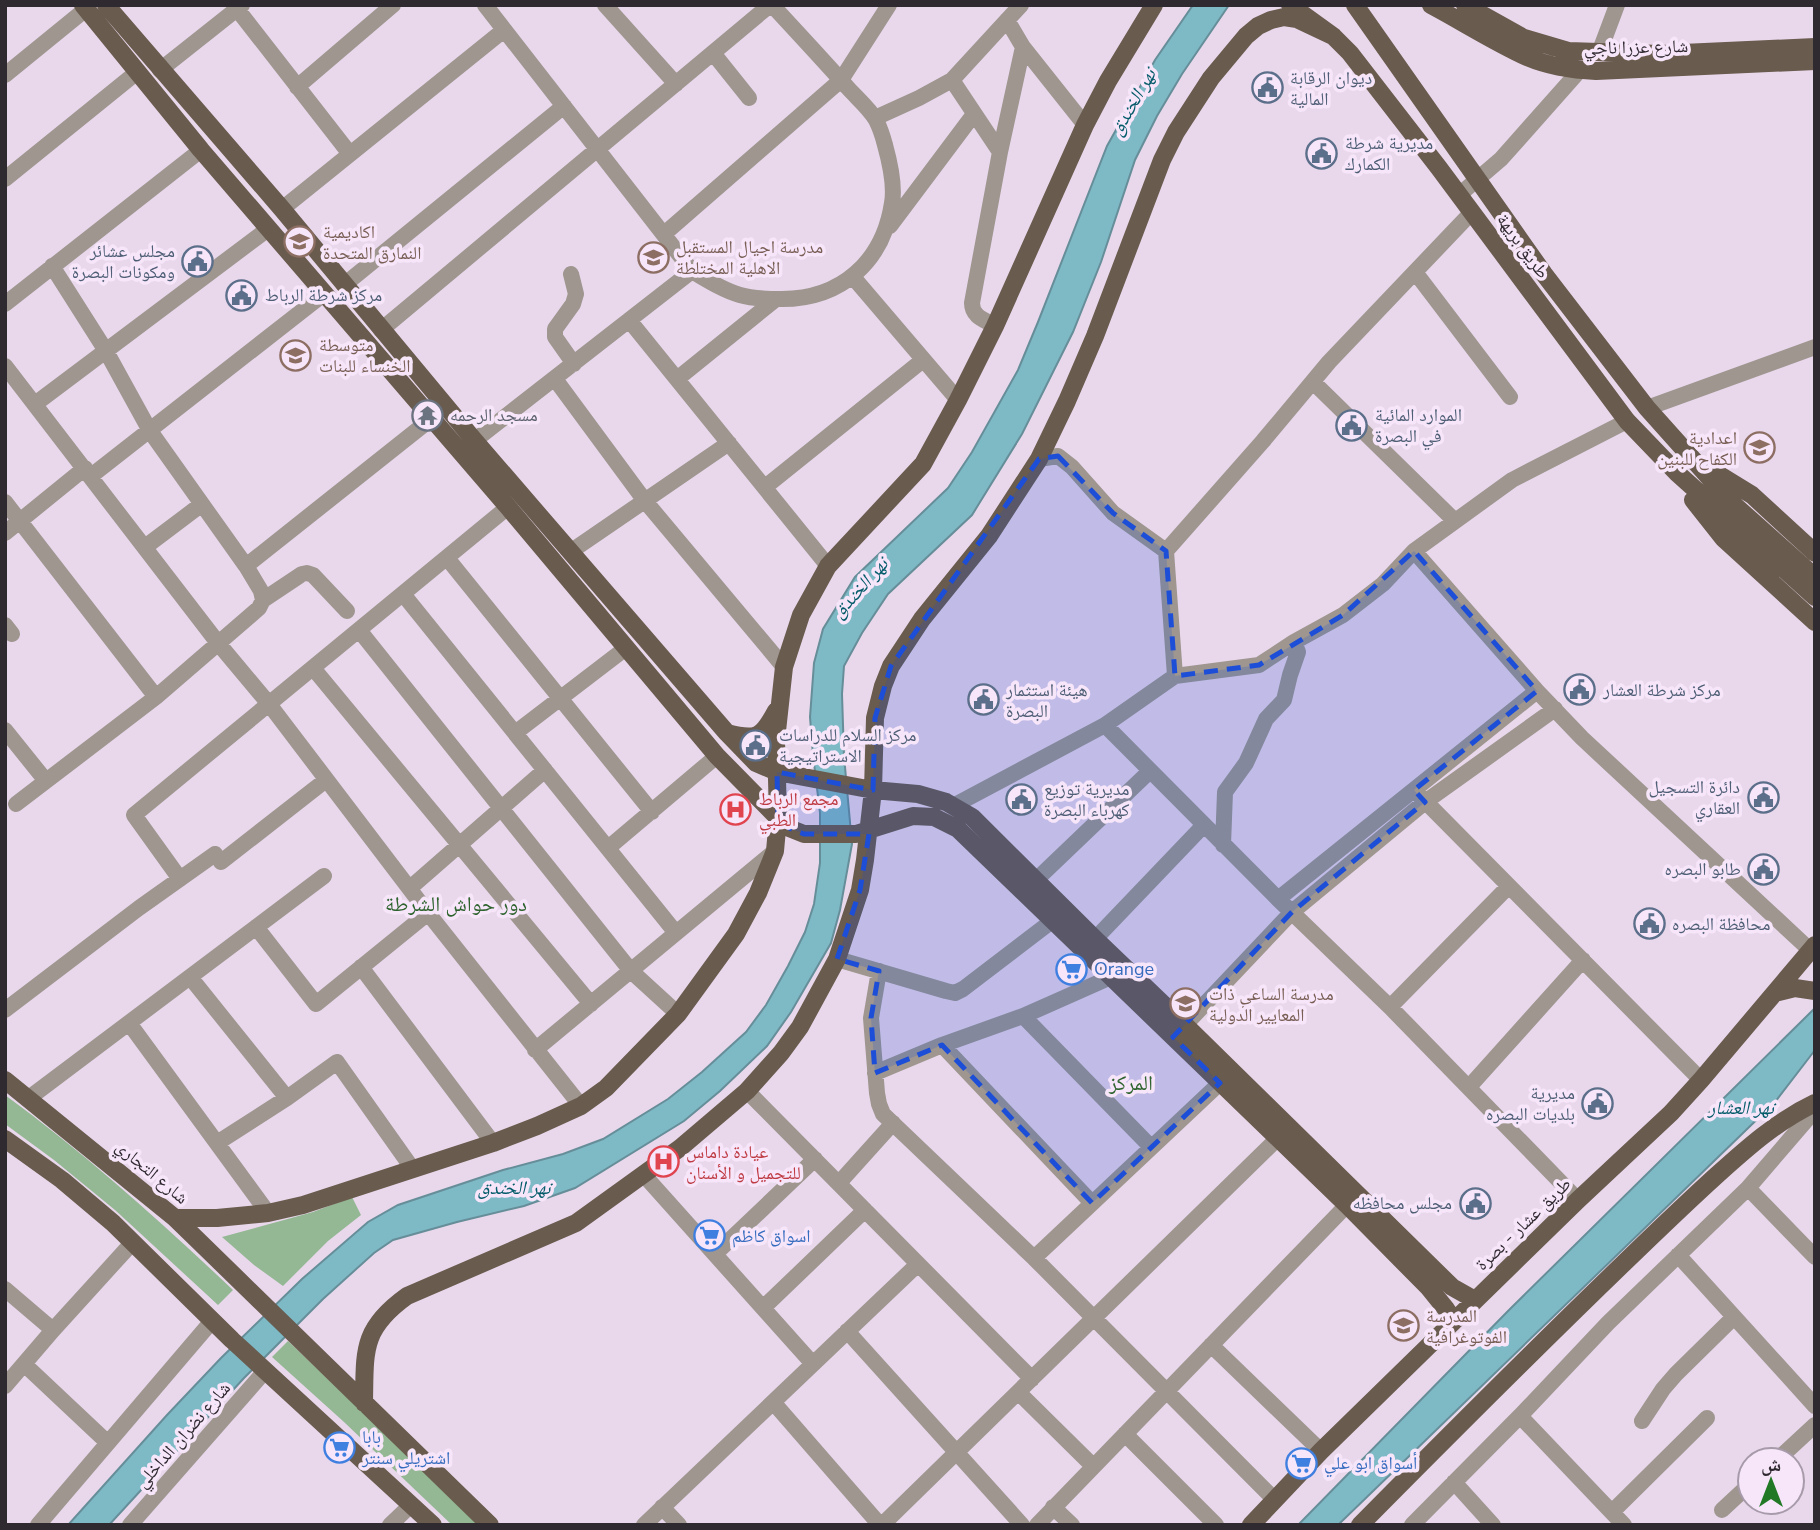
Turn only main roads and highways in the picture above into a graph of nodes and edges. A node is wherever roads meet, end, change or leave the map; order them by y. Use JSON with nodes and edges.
{"nodes":[{"id":1,"x":106,"y":5,"type":"edge"},
{"id":2,"x":1154,"y":5,"type":"edge"},
{"id":3,"x":1290,"y":5,"type":"edge"},
{"id":4,"x":1355,"y":5,"type":"edge"},
{"id":5,"x":1431,"y":5,"type":"edge"},
{"id":6,"x":85,"y":7,"type":"edge"},
{"id":7,"x":1474,"y":8,"type":"edge"},
{"id":8,"x":1333,"y":36,"type":"junction"},
{"id":9,"x":1815,"y":47,"type":"edge"},
{"id":10,"x":1815,"y":61,"type":"edge"},
{"id":11,"x":209,"y":127,"type":"junction"},
{"id":12,"x":197,"y":145,"type":"junction"},
{"id":13,"x":467,"y":446,"type":"junction"},
{"id":14,"x":1691,"y":458,"type":"junction"},
{"id":15,"x":1677,"y":473,"type":"junction"},
{"id":16,"x":1726,"y":508,"type":"junction"},
{"id":17,"x":1815,"y":553,"type":"edge"},
{"id":18,"x":1815,"y":577,"type":"edge"},
{"id":19,"x":1815,"y":597,"type":"edge"},
{"id":20,"x":1815,"y":622,"type":"edge"},
{"id":21,"x":780,"y":705,"type":"junction"},
{"id":22,"x":727,"y":733,"type":"junction"},
{"id":23,"x":777,"y":772,"type":"junction"},
{"id":24,"x":873,"y":790,"type":"junction"},
{"id":25,"x":778,"y":818,"type":"junction"},
{"id":26,"x":862,"y":833,"type":"junction"},
{"id":27,"x":1052,"y":913,"type":"junction"},
{"id":28,"x":1813,"y":948,"type":"edge"},
{"id":29,"x":1815,"y":991,"type":"edge"},
{"id":30,"x":1775,"y":993,"type":"junction"},
{"id":31,"x":1179,"y":1031,"type":"junction"},
{"id":32,"x":5,"y":1080,"type":"edge"},
{"id":33,"x":1815,"y":1103,"type":"edge"},
{"id":34,"x":5,"y":1139,"type":"edge"},
{"id":35,"x":175,"y":1218,"type":"junction"},
{"id":36,"x":1475,"y":1300,"type":"junction"},
{"id":37,"x":1454,"y":1321,"type":"junction"},
{"id":38,"x":365,"y":1403,"type":"junction"},
{"id":39,"x":1258,"y":1521,"type":"edge"},
{"id":40,"x":433,"y":1525,"type":"edge"},
{"id":41,"x":490,"y":1525,"type":"edge"},
{"id":42,"x":1360,"y":1525,"type":"edge"}],
"edges":[{"from":1,"to":11,"type":"main road"},
{"from":2,"to":21,"type":"main road"},
{"from":3,"to":8,"type":"main road","name":"طريق بريهة"},
{"from":4,"to":14,"type":"main road","name":"طريق بريهة"},
{"from":5,"to":10,"type":"main road","name":"شارع عزرا ناجي"},
{"from":6,"to":12,"type":"main road"},
{"from":7,"to":9,"type":"main road","name":"شارع عزرا ناجي"},
{"from":8,"to":15,"type":"main road","name":"طريق بريهة"},
{"from":8,"to":24,"type":"main road"},
{"from":11,"to":12,"type":"main road"},
{"from":11,"to":13,"type":"main road"},
{"from":12,"to":13,"type":"main road"},
{"from":13,"to":22,"type":"main road"},
{"from":13,"to":25,"type":"main road"},
{"from":14,"to":16,"type":"main road","name":"طريق بريهة"},
{"from":14,"to":17,"type":"main road"},
{"from":15,"to":16,"type":"main road","name":"طريق بريهة"},
{"from":15,"to":20,"type":"main road"},
{"from":16,"to":18,"type":"main road"},
{"from":16,"to":19,"type":"main road"},
{"from":21,"to":22,"type":"main road"},
{"from":21,"to":23,"type":"main road"},
{"from":22,"to":23,"type":"main road"},
{"from":23,"to":24,"type":"main road"},
{"from":23,"to":25,"type":"main road"},
{"from":24,"to":26,"type":"main road"},
{"from":24,"to":27,"type":"main road"},
{"from":25,"to":26,"type":"main road"},
{"from":25,"to":35,"type":"main road"},
{"from":26,"to":27,"type":"main road"},
{"from":26,"to":38,"type":"main road"},
{"from":27,"to":31,"type":"main road"},
{"from":27,"to":31,"type":"main road"},
{"from":28,"to":30,"type":"main road","name":"طريق عشار - بصرة"},
{"from":29,"to":30,"type":"main road"},
{"from":30,"to":36,"type":"main road","name":"طريق عشار - بصرة"},
{"from":31,"to":36,"type":"main road"},
{"from":31,"to":37,"type":"main road"},
{"from":32,"to":35,"type":"main road","name":"شارع التجاري"},
{"from":33,"to":42,"type":"main road"},
{"from":34,"to":40,"type":"main road"},
{"from":35,"to":38,"type":"main road","name":"شارع التجاري"},
{"from":36,"to":37,"type":"main road","name":"طريق عشار - بصرة"},
{"from":37,"to":39,"type":"main road","name":"طريق عشار - بصرة"},
{"from":38,"to":41,"type":"main road"}]}
